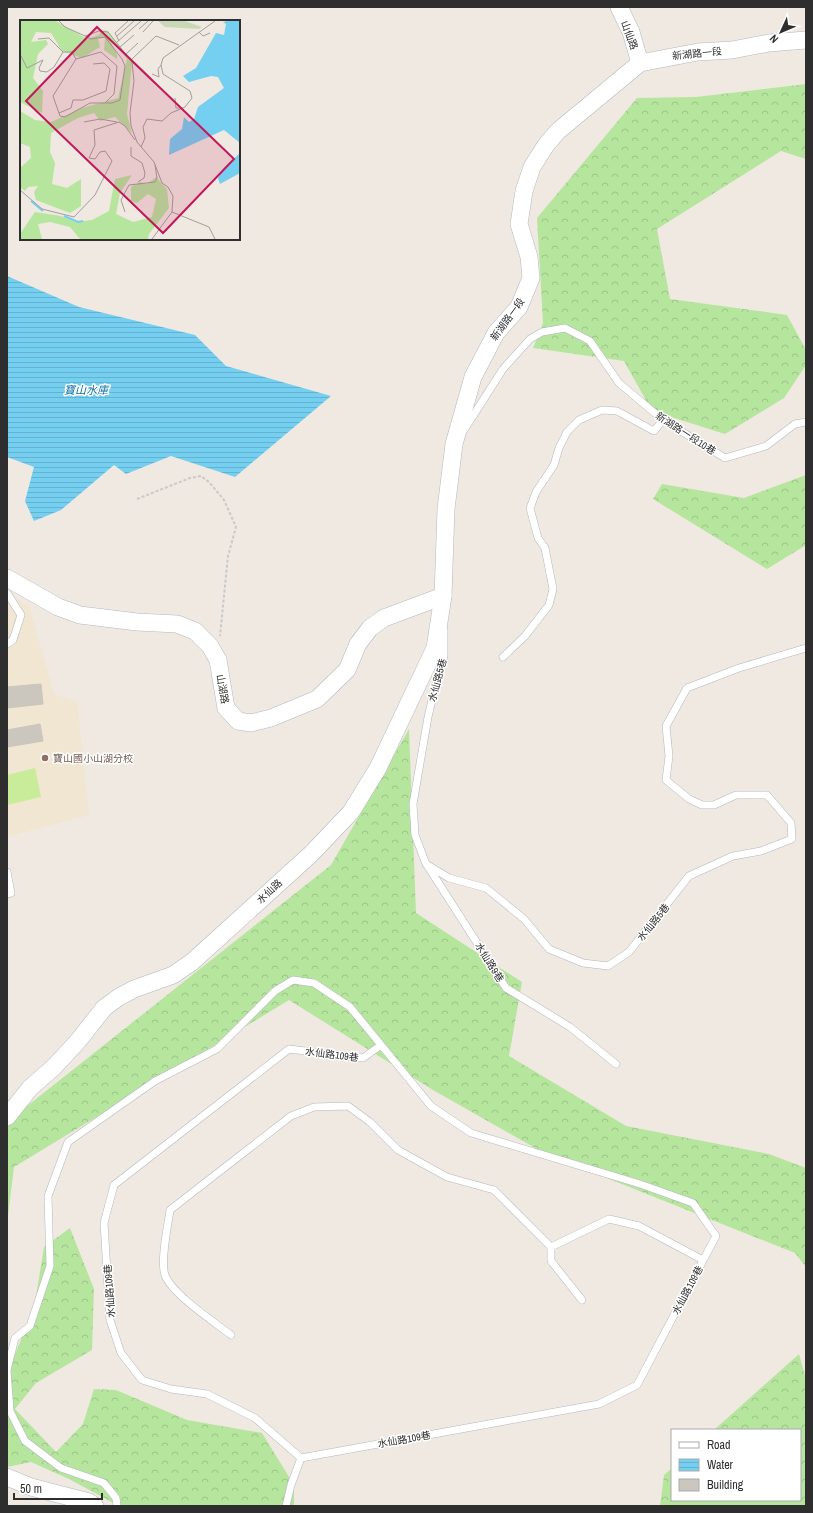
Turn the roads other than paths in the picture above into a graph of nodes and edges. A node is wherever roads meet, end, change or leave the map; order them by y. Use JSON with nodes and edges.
{"nodes":[{"id":1,"x":619,"y":7,"type":"edge"},
{"id":2,"x":806,"y":40,"type":"edge"},
{"id":3,"x":640,"y":63,"type":"junction"},
{"id":4,"x":663,"y":420,"type":"junction"},
{"id":5,"x":806,"y":422,"type":"edge"},
{"id":6,"x":454,"y":444,"type":"junction"},
{"id":7,"x":7,"y":578,"type":"edge"},
{"id":8,"x":7,"y":593,"type":"edge"},
{"id":9,"x":443,"y":596,"type":"junction"},
{"id":10,"x":7,"y":644,"type":"edge"},
{"id":11,"x":804,"y":648,"type":"edge"},
{"id":12,"x":503,"y":657,"type":"dead end"},
{"id":13,"x":426,"y":864,"type":"junction"},
{"id":14,"x":7,"y":872,"type":"edge"},
{"id":15,"x":7,"y":894,"type":"edge"},
{"id":16,"x":381,"y":1045,"type":"junction"},
{"id":17,"x":616,"y":1064,"type":"dead end"},
{"id":18,"x":7,"y":1117,"type":"edge"},
{"id":19,"x":551,"y":1247,"type":"junction"},
{"id":20,"x":703,"y":1260,"type":"junction"},
{"id":21,"x":582,"y":1300,"type":"dead end"},
{"id":22,"x":231,"y":1335,"type":"dead end"},
{"id":23,"x":301,"y":1458,"type":"junction"},
{"id":24,"x":7,"y":1478,"type":"edge"},
{"id":25,"x":95,"y":1506,"type":"edge"},
{"id":26,"x":117,"y":1506,"type":"edge"},
{"id":27,"x":286,"y":1506,"type":"edge"}],
"edges":[{"from":1,"to":3,"type":"street","name":"山仙路"},
{"from":2,"to":3,"type":"street","name":"新湖路一段"},
{"from":3,"to":6,"type":"street","name":"新湖路一段"},
{"from":4,"to":5,"type":"lane","name":"新湖路一段10巷"},
{"from":4,"to":6,"type":"lane","name":"新湖路一段10巷"},
{"from":4,"to":12,"type":"lane"},
{"from":6,"to":9,"type":"street","name":"新湖路一段"},
{"from":7,"to":9,"type":"street","name":"山湖路"},
{"from":8,"to":10,"type":"lane"},
{"from":9,"to":13,"type":"lane","name":"水仙路5巷"},
{"from":9,"to":18,"type":"street","name":"水仙路"},
{"from":11,"to":13,"type":"lane","name":"水仙路5巷"},
{"from":13,"to":17,"type":"lane","name":"水仙路9巷"},
{"from":14,"to":15,"type":"lane"},
{"from":16,"to":20,"type":"lane","name":"水仙路109巷"},
{"from":16,"to":23,"type":"lane","name":"水仙路109巷"},
{"from":16,"to":26,"type":"lane","name":"水仙路109巷"},
{"from":19,"to":20,"type":"lane"},
{"from":19,"to":21,"type":"lane"},
{"from":19,"to":22,"type":"lane"},
{"from":20,"to":23,"type":"lane","name":"水仙路109巷"},
{"from":23,"to":27,"type":"lane"},
{"from":24,"to":25,"type":"street"}]}
